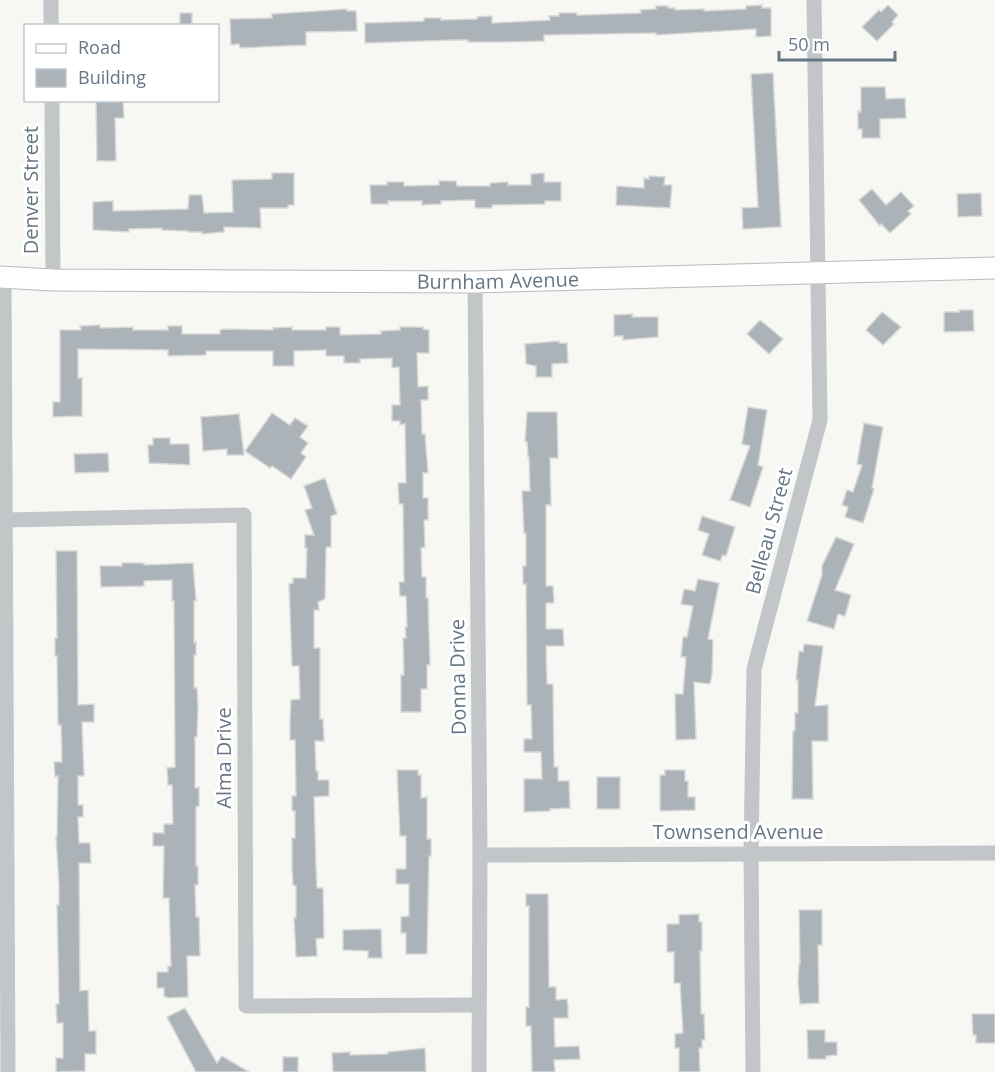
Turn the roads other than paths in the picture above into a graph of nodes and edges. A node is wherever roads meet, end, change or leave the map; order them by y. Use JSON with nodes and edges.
{"nodes":[{"id":1,"x":51,"y":0,"type":"edge"},
{"id":2,"x":814,"y":0,"type":"edge"},
{"id":3,"x":51,"y":24,"type":"edge"},
{"id":4,"x":52,"y":102,"type":"edge"},
{"id":5,"x":995,"y":268,"type":"edge"},
{"id":6,"x":819,"y":274,"type":"junction"},
{"id":7,"x":2,"y":277,"type":"edge"},
{"id":8,"x":53,"y":280,"type":"junction"},
{"id":9,"x":475,"y":282,"type":"junction"},
{"id":10,"x":6,"y":520,"type":"junction"},
{"id":11,"x":751,"y":853,"type":"junction"},
{"id":12,"x":995,"y":853,"type":"edge"},
{"id":13,"x":480,"y":855,"type":"junction"},
{"id":14,"x":3,"y":900,"type":"edge"},
{"id":15,"x":479,"y":1005,"type":"junction"},
{"id":16,"x":8,"y":1072,"type":"edge"},
{"id":17,"x":479,"y":1072,"type":"edge"},
{"id":18,"x":753,"y":1072,"type":"edge"}],
"edges":[{"from":1,"to":3,"type":"street"},
{"from":2,"to":6,"type":"street","name":"Belleau Street"},
{"from":4,"to":8,"type":"street","name":"Denver Street"},
{"from":5,"to":6,"type":"street","name":"Burnham Avenue"},
{"from":6,"to":9,"type":"street","name":"Burnham Avenue"},
{"from":6,"to":11,"type":"street","name":"Belleau Street"},
{"from":7,"to":8,"type":"street","name":"Burnham Avenue"},
{"from":7,"to":10,"type":"street","name":"Denver Street"},
{"from":8,"to":9,"type":"street","name":"Burnham Avenue"},
{"from":9,"to":13,"type":"street","name":"Donna Drive"},
{"from":10,"to":14,"type":"street","name":"Denver Street"},
{"from":10,"to":15,"type":"street","name":"Alma Drive"},
{"from":11,"to":12,"type":"street","name":"Townsend Avenue"},
{"from":11,"to":13,"type":"street","name":"Townsend Avenue"},
{"from":11,"to":18,"type":"street","name":"Belleau Street"},
{"from":13,"to":15,"type":"street","name":"Donna Drive"},
{"from":14,"to":16,"type":"street","name":"Denver Street"},
{"from":15,"to":17,"type":"street","name":"Donna Drive"}]}
